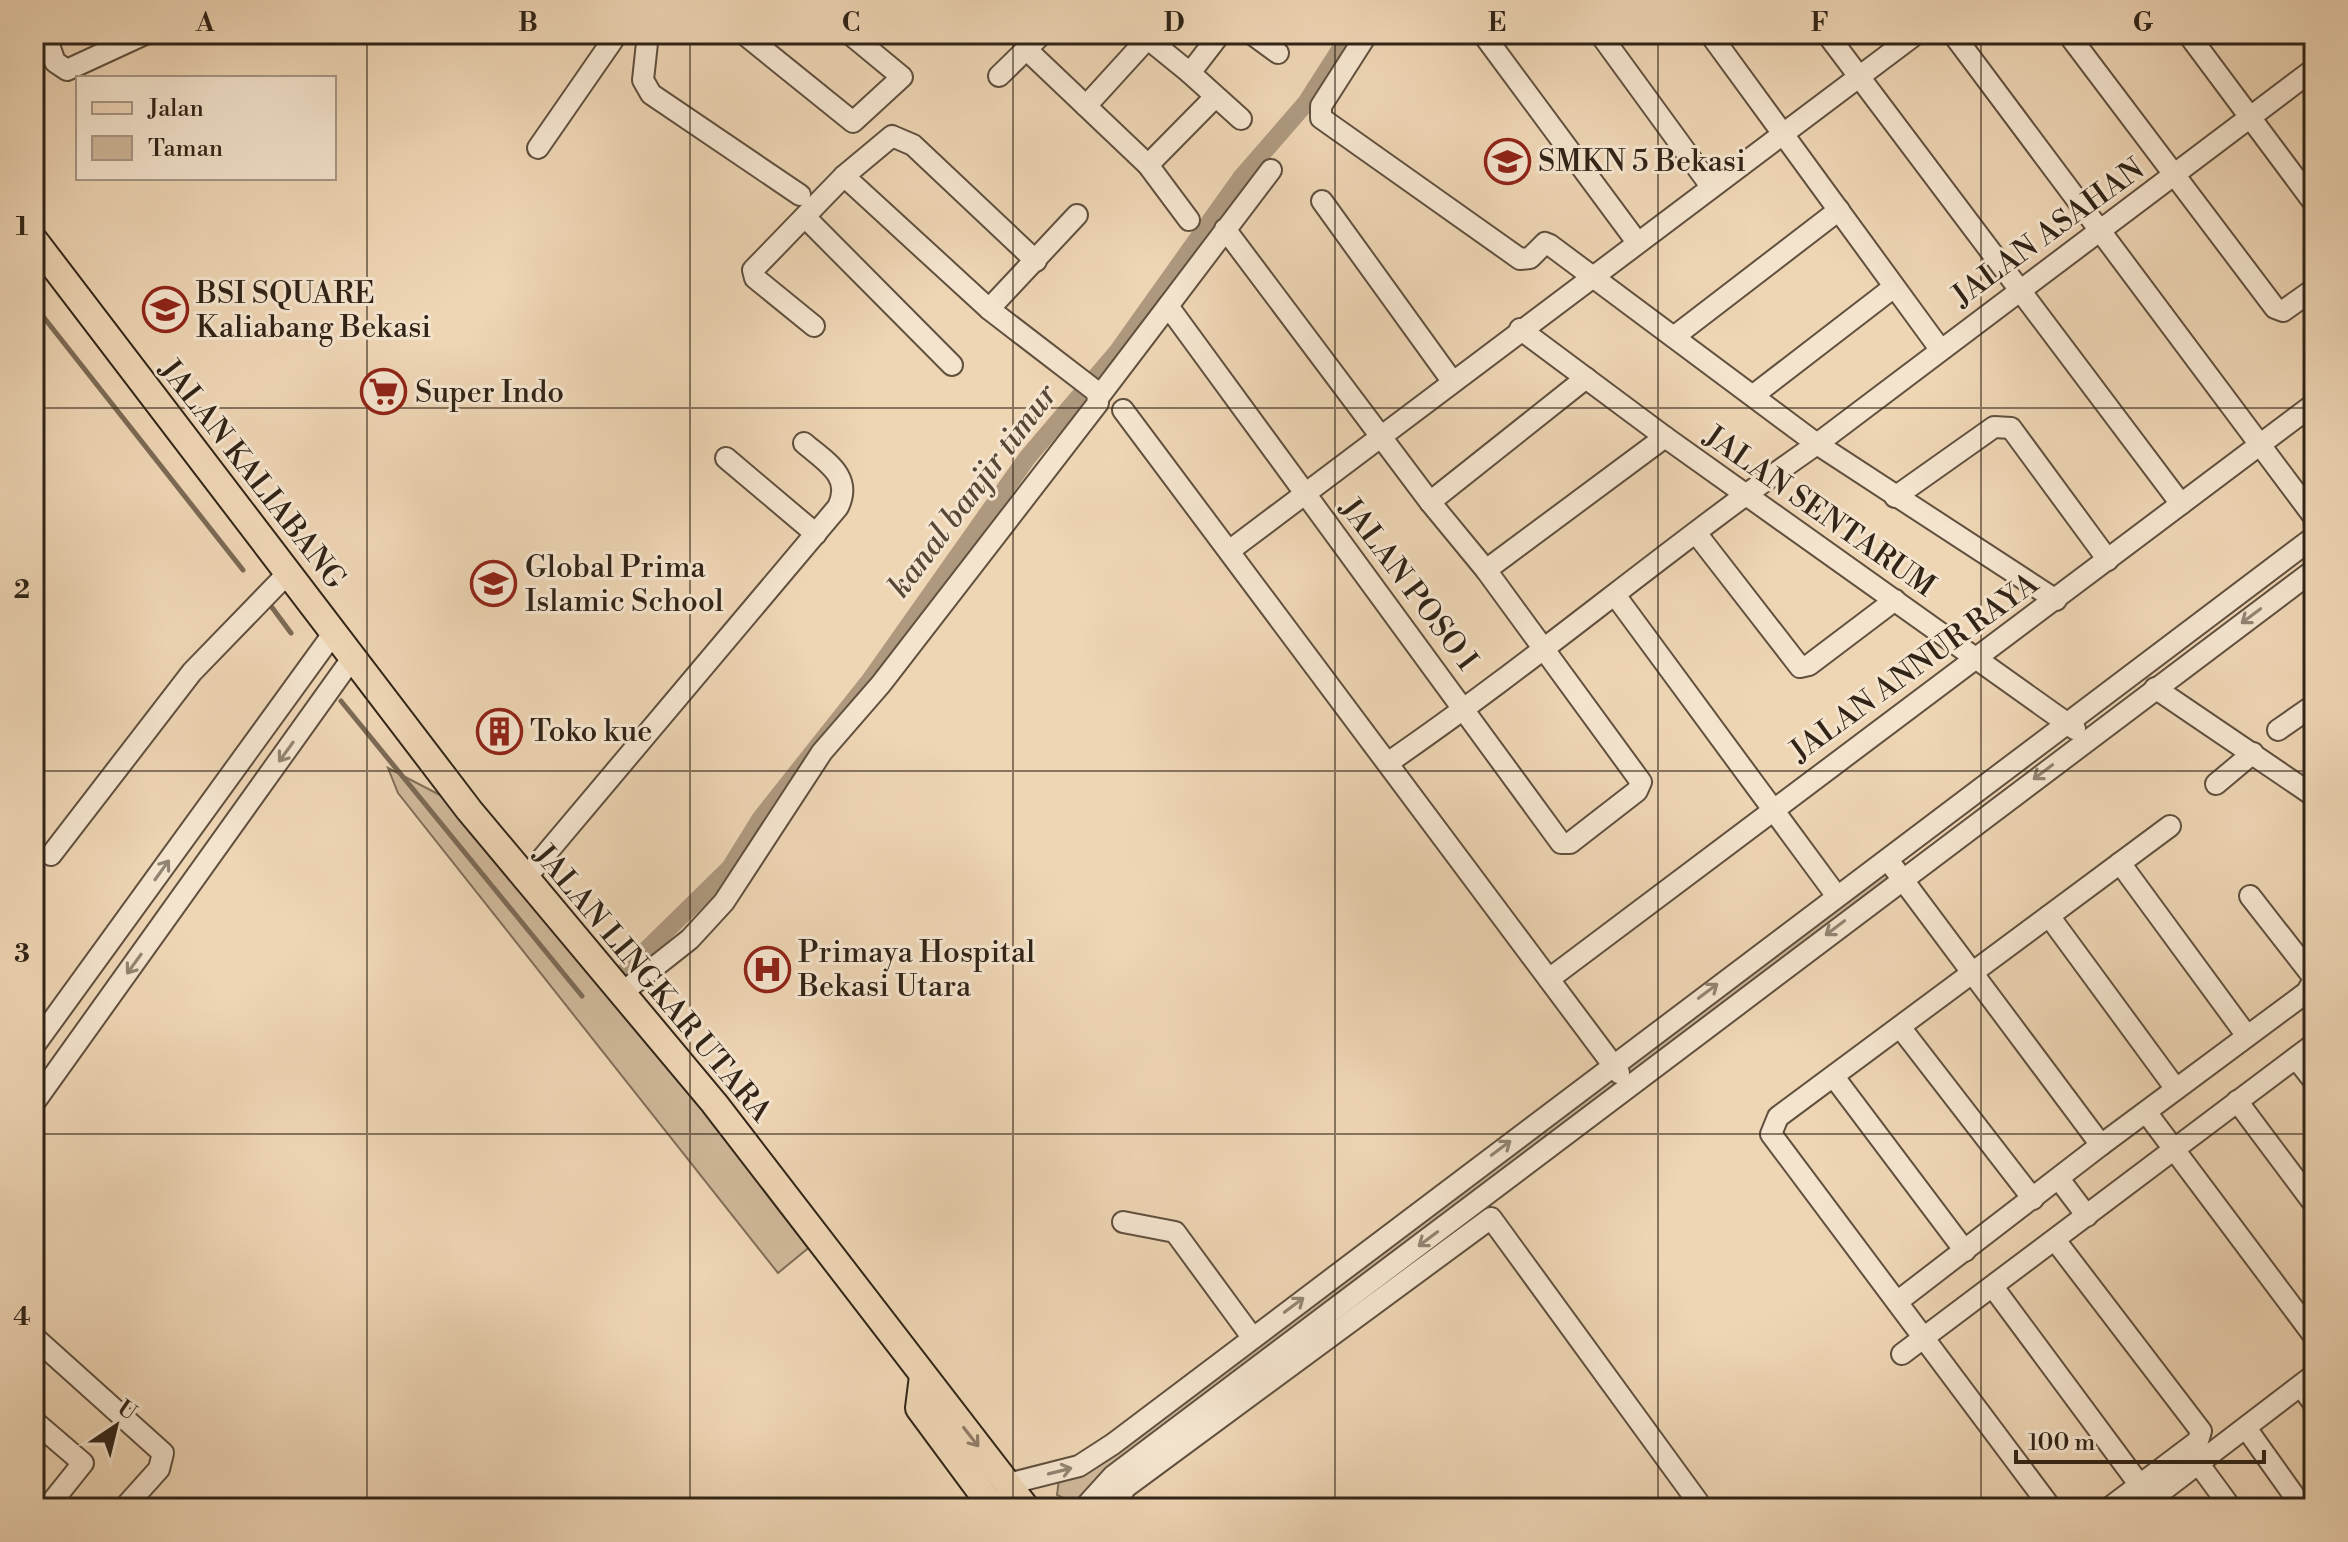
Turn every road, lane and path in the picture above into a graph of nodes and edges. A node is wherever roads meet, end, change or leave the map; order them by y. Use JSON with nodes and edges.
{"nodes":[{"id":1,"x":45,"y":34,"type":"edge"},
{"id":2,"x":145,"y":34,"type":"edge"},
{"id":3,"x":618,"y":34,"type":"edge"},
{"id":4,"x":744,"y":34,"type":"edge"},
{"id":5,"x":850,"y":34,"type":"edge"},
{"id":6,"x":1042,"y":34,"type":"edge"},
{"id":7,"x":1220,"y":34,"type":"edge"},
{"id":8,"x":1252,"y":34,"type":"edge"},
{"id":9,"x":1367,"y":34,"type":"edge"},
{"id":10,"x":1483,"y":34,"type":"edge"},
{"id":11,"x":1600,"y":34,"type":"edge"},
{"id":12,"x":1710,"y":34,"type":"edge"},
{"id":13,"x":1827,"y":34,"type":"edge"},
{"id":14,"x":1916,"y":34,"type":"edge"},
{"id":15,"x":1953,"y":34,"type":"edge"},
{"id":16,"x":2068,"y":34,"type":"edge"},
{"id":17,"x":2188,"y":34,"type":"edge"},
{"id":18,"x":1145,"y":36,"type":"edge"},
{"id":19,"x":653,"y":38,"type":"edge"},
{"id":20,"x":1026,"y":49,"type":"junction"},
{"id":21,"x":1278,"y":53,"type":"dead end"},
{"id":22,"x":2314,"y":69,"type":"edge"},
{"id":23,"x":1190,"y":73,"type":"junction"},
{"id":24,"x":999,"y":76,"type":"dead end"},
{"id":25,"x":1858,"y":78,"type":"junction"},
{"id":26,"x":1215,"y":97,"type":"junction"},
{"id":27,"x":1086,"y":106,"type":"junction"},
{"id":28,"x":2249,"y":118,"type":"junction"},
{"id":29,"x":1241,"y":119,"type":"dead end"},
{"id":30,"x":1784,"y":133,"type":"junction"},
{"id":31,"x":538,"y":148,"type":"dead end"},
{"id":32,"x":1148,"y":165,"type":"junction"},
{"id":33,"x":1271,"y":170,"type":"dead end"},
{"id":34,"x":844,"y":176,"type":"junction"},
{"id":35,"x":2174,"y":176,"type":"junction"},
{"id":36,"x":1710,"y":185,"type":"junction"},
{"id":37,"x":800,"y":195,"type":"dead end"},
{"id":38,"x":1322,"y":201,"type":"dead end"},
{"id":39,"x":2314,"y":203,"type":"edge"},
{"id":40,"x":1839,"y":210,"type":"junction"},
{"id":41,"x":1077,"y":215,"type":"dead end"},
{"id":42,"x":805,"y":217,"type":"junction"},
{"id":43,"x":1189,"y":220,"type":"dead end"},
{"id":44,"x":1225,"y":229,"type":"junction"},
{"id":45,"x":2100,"y":232,"type":"junction"},
{"id":46,"x":34,"y":240,"type":"edge"},
{"id":47,"x":1637,"y":242,"type":"junction"},
{"id":48,"x":1036,"y":261,"type":"junction"},
{"id":49,"x":1594,"y":276,"type":"junction"},
{"id":50,"x":1894,"y":287,"type":"junction"},
{"id":51,"x":2314,"y":289,"type":"edge"},
{"id":52,"x":2022,"y":290,"type":"junction"},
{"id":53,"x":1168,"y":306,"type":"junction"},
{"id":54,"x":989,"y":309,"type":"junction"},
{"id":55,"x":814,"y":326,"type":"dead end"},
{"id":56,"x":1520,"y":329,"type":"junction"},
{"id":57,"x":1675,"y":336,"type":"junction"},
{"id":58,"x":1940,"y":349,"type":"junction"},
{"id":59,"x":952,"y":365,"type":"dead end"},
{"id":60,"x":1586,"y":378,"type":"junction"},
{"id":61,"x":1452,"y":381,"type":"junction"},
{"id":62,"x":1755,"y":394,"type":"junction"},
{"id":63,"x":1098,"y":395,"type":"junction"},
{"id":64,"x":2314,"y":404,"type":"edge"},
{"id":65,"x":1123,"y":410,"type":"dead end"},
{"id":66,"x":1382,"y":436,"type":"junction"},
{"id":67,"x":1665,"y":437,"type":"junction"},
{"id":68,"x":804,"y":443,"type":"dead end"},
{"id":69,"x":1817,"y":444,"type":"junction"},
{"id":70,"x":2260,"y":445,"type":"junction"},
{"id":71,"x":726,"y":458,"type":"dead end"},
{"id":72,"x":1304,"y":494,"type":"junction"},
{"id":73,"x":1744,"y":494,"type":"junction"},
{"id":74,"x":1895,"y":497,"type":"junction"},
{"id":75,"x":1430,"y":502,"type":"junction"},
{"id":76,"x":2181,"y":504,"type":"junction"},
{"id":77,"x":2314,"y":517,"type":"edge"},
{"id":78,"x":1696,"y":533,"type":"junction"},
{"id":79,"x":816,"y":534,"type":"junction"},
{"id":80,"x":2314,"y":537,"type":"edge"},
{"id":81,"x":1229,"y":551,"type":"junction"},
{"id":82,"x":2108,"y":560,"type":"junction"},
{"id":83,"x":1486,"y":570,"type":"junction"},
{"id":84,"x":2314,"y":570,"type":"edge"},
{"id":85,"x":283,"y":578,"type":"junction"},
{"id":86,"x":1615,"y":595,"type":"junction"},
{"id":87,"x":1895,"y":600,"type":"junction"},
{"id":88,"x":2056,"y":600,"type":"junction"},
{"id":89,"x":335,"y":631,"type":"junction"},
{"id":90,"x":1542,"y":651,"type":"junction"},
{"id":91,"x":1972,"y":658,"type":"junction"},
{"id":92,"x":341,"y":674,"type":"junction"},
{"id":93,"x":2155,"y":688,"type":"junction"},
{"id":94,"x":1466,"y":710,"type":"junction"},
{"id":95,"x":2310,"y":716,"type":"edge"},
{"id":96,"x":2065,"y":723,"type":"junction"},
{"id":97,"x":2278,"y":730,"type":"dead end"},
{"id":98,"x":2088,"y":738,"type":"junction"},
{"id":99,"x":2253,"y":753,"type":"junction"},
{"id":100,"x":1389,"y":762,"type":"junction"},
{"id":101,"x":2216,"y":784,"type":"dead end"},
{"id":102,"x":2314,"y":796,"type":"edge"},
{"id":103,"x":1774,"y":809,"type":"junction"},
{"id":104,"x":2170,"y":826,"type":"dead end"},
{"id":105,"x":51,"y":855,"type":"dead end"},
{"id":106,"x":1887,"y":858,"type":"junction"},
{"id":107,"x":2120,"y":863,"type":"junction"},
{"id":108,"x":1902,"y":879,"type":"junction"},
{"id":109,"x":524,"y":880,"type":"junction"},
{"id":110,"x":1836,"y":895,"type":"junction"},
{"id":111,"x":2250,"y":896,"type":"dead end"},
{"id":112,"x":2049,"y":916,"type":"junction"},
{"id":113,"x":1970,"y":972,"type":"junction"},
{"id":114,"x":1549,"y":979,"type":"junction"},
{"id":115,"x":2314,"y":979,"type":"edge"},
{"id":116,"x":620,"y":988,"type":"junction"},
{"id":117,"x":1900,"y":1027,"type":"junction"},
{"id":118,"x":2247,"y":1036,"type":"junction"},
{"id":119,"x":41,"y":1039,"type":"edge"},
{"id":120,"x":2314,"y":1044,"type":"edge"},
{"id":121,"x":67,"y":1053,"type":"junction"},
{"id":122,"x":2296,"y":1058,"type":"junction"},
{"id":123,"x":1612,"y":1063,"type":"junction"},
{"id":124,"x":1834,"y":1077,"type":"junction"},
{"id":125,"x":2314,"y":1081,"type":"edge"},
{"id":126,"x":1629,"y":1086,"type":"junction"},
{"id":127,"x":2176,"y":1089,"type":"junction"},
{"id":128,"x":2237,"y":1101,"type":"junction"},
{"id":129,"x":34,"y":1103,"type":"edge"},
{"id":130,"x":2146,"y":1112,"type":"junction"},
{"id":131,"x":2101,"y":1145,"type":"junction"},
{"id":132,"x":2173,"y":1149,"type":"junction"},
{"id":133,"x":2059,"y":1179,"type":"junction"},
{"id":134,"x":2033,"y":1199,"type":"junction"},
{"id":135,"x":2314,"y":1204,"type":"edge"},
{"id":136,"x":1485,"y":1210,"type":"junction"},
{"id":137,"x":2087,"y":1216,"type":"junction"},
{"id":138,"x":1123,"y":1222,"type":"dead end"},
{"id":139,"x":2055,"y":1240,"type":"junction"},
{"id":140,"x":1965,"y":1251,"type":"junction"},
{"id":141,"x":1993,"y":1287,"type":"junction"},
{"id":142,"x":1897,"y":1302,"type":"junction"},
{"id":143,"x":2314,"y":1336,"type":"edge"},
{"id":144,"x":34,"y":1337,"type":"edge"},
{"id":145,"x":1252,"y":1337,"type":"junction"},
{"id":146,"x":1924,"y":1338,"type":"junction"},
{"id":147,"x":1902,"y":1354,"type":"dead end"},
{"id":148,"x":923,"y":1376,"type":"junction"},
{"id":149,"x":2307,"y":1380,"type":"edge"},
{"id":150,"x":2314,"y":1404,"type":"edge"},
{"id":151,"x":34,"y":1421,"type":"edge"},
{"id":152,"x":2246,"y":1428,"type":"junction"},
{"id":153,"x":2198,"y":1463,"type":"junction"},
{"id":154,"x":1006,"y":1496,"type":"edge"},
{"id":155,"x":2143,"y":1501,"type":"edge"},
{"id":156,"x":47,"y":1508,"type":"edge"},
{"id":157,"x":124,"y":1508,"type":"edge"},
{"id":158,"x":993,"y":1508,"type":"edge"},
{"id":159,"x":1026,"y":1508,"type":"edge"},
{"id":160,"x":1084,"y":1508,"type":"edge"},
{"id":161,"x":1112,"y":1508,"type":"edge"},
{"id":162,"x":1690,"y":1508,"type":"edge"},
{"id":163,"x":2051,"y":1508,"type":"edge"},
{"id":164,"x":2109,"y":1508,"type":"edge"},
{"id":165,"x":2231,"y":1508,"type":"edge"},
{"id":166,"x":2303,"y":1508,"type":"edge"}],
"edges":[{"from":1,"to":2,"type":"street"},
{"from":3,"to":19,"type":"street"},
{"from":3,"to":31,"type":"street"},
{"from":4,"to":5,"type":"street"},
{"from":6,"to":20,"type":"street"},
{"from":7,"to":23,"type":"street"},
{"from":8,"to":21,"type":"street"},
{"from":9,"to":49,"type":"street"},
{"from":10,"to":47,"type":"street"},
{"from":11,"to":36,"type":"street"},
{"from":12,"to":30,"type":"street"},
{"from":13,"to":25,"type":"street"},
{"from":14,"to":25,"type":"street"},
{"from":15,"to":45,"type":"street"},
{"from":16,"to":35,"type":"street"},
{"from":17,"to":28,"type":"street"},
{"from":18,"to":23,"type":"street"},
{"from":18,"to":27,"type":"street"},
{"from":19,"to":37,"type":"street"},
{"from":20,"to":24,"type":"street"},
{"from":20,"to":27,"type":"street"},
{"from":22,"to":28,"type":"street","name":"JALAN ASAHAN"},
{"from":23,"to":26,"type":"street"},
{"from":25,"to":30,"type":"street"},
{"from":25,"to":52,"type":"street"},
{"from":26,"to":29,"type":"street"},
{"from":26,"to":32,"type":"street"},
{"from":27,"to":32,"type":"street"},
{"from":28,"to":35,"type":"street","name":"JALAN ASAHAN"},
{"from":28,"to":39,"type":"street"},
{"from":30,"to":36,"type":"street"},
{"from":30,"to":40,"type":"street"},
{"from":32,"to":43,"type":"street"},
{"from":33,"to":44,"type":"street"},
{"from":34,"to":42,"type":"street"},
{"from":34,"to":48,"type":"street"},
{"from":34,"to":54,"type":"street"},
{"from":35,"to":45,"type":"street","name":"JALAN ASAHAN"},
{"from":35,"to":51,"type":"street"},
{"from":36,"to":47,"type":"street"},
{"from":38,"to":61,"type":"street"},
{"from":40,"to":50,"type":"street"},
{"from":40,"to":57,"type":"street"},
{"from":41,"to":48,"type":"street"},
{"from":42,"to":55,"type":"street"},
{"from":42,"to":59,"type":"street"},
{"from":44,"to":53,"type":"street"},
{"from":44,"to":66,"type":"street"},
{"from":45,"to":52,"type":"street","name":"JALAN ASAHAN"},
{"from":45,"to":70,"type":"street"},
{"from":46,"to":85,"type":"main road","name":"JALAN KALIABANG"},
{"from":47,"to":49,"type":"street"},
{"from":48,"to":54,"type":"street"},
{"from":49,"to":56,"type":"street"},
{"from":49,"to":57,"type":"street"},
{"from":50,"to":58,"type":"street"},
{"from":50,"to":62,"type":"street"},
{"from":52,"to":58,"type":"street","name":"JALAN ASAHAN"},
{"from":52,"to":76,"type":"street"},
{"from":53,"to":63,"type":"street"},
{"from":53,"to":72,"type":"street","name":"JALAN POSO I"},
{"from":54,"to":63,"type":"street"},
{"from":56,"to":60,"type":"street","name":"JALAN SENTARUM"},
{"from":56,"to":61,"type":"street"},
{"from":57,"to":62,"type":"street"},
{"from":58,"to":69,"type":"street","name":"JALAN ASAHAN"},
{"from":60,"to":67,"type":"street","name":"JALAN SENTARUM"},
{"from":60,"to":75,"type":"street"},
{"from":61,"to":66,"type":"street"},
{"from":62,"to":69,"type":"street"},
{"from":63,"to":116,"type":"street"},
{"from":64,"to":70,"type":"street","name":"JALAN ANNUR RAYA"},
{"from":65,"to":81,"type":"street"},
{"from":66,"to":72,"type":"street"},
{"from":66,"to":75,"type":"street"},
{"from":67,"to":73,"type":"street","name":"JALAN SENTARUM"},
{"from":67,"to":83,"type":"street"},
{"from":68,"to":79,"type":"street"},
{"from":69,"to":73,"type":"street","name":"JALAN ASAHAN"},
{"from":69,"to":74,"type":"street"},
{"from":70,"to":76,"type":"street","name":"JALAN ANNUR RAYA"},
{"from":70,"to":77,"type":"street"},
{"from":71,"to":79,"type":"street"},
{"from":72,"to":81,"type":"street"},
{"from":72,"to":94,"type":"street","name":"JALAN POSO I"},
{"from":73,"to":78,"type":"street","name":"JALAN ASAHAN"},
{"from":73,"to":87,"type":"street","name":"JALAN SENTARUM"},
{"from":74,"to":82,"type":"street"},
{"from":74,"to":88,"type":"street"},
{"from":75,"to":83,"type":"street"},
{"from":76,"to":82,"type":"street","name":"JALAN ANNUR RAYA"},
{"from":78,"to":86,"type":"street","name":"JALAN ASAHAN"},
{"from":78,"to":87,"type":"street"},
{"from":79,"to":109,"type":"street"},
{"from":80,"to":96,"type":"street"},
{"from":81,"to":100,"type":"street"},
{"from":82,"to":88,"type":"street","name":"JALAN ANNUR RAYA"},
{"from":83,"to":90,"type":"street"},
{"from":84,"to":93,"type":"street","one_way":true},
{"from":85,"to":89,"type":"main road","name":"JALAN KALIABANG"},
{"from":85,"to":105,"type":"street"},
{"from":86,"to":90,"type":"street","name":"JALAN ASAHAN"},
{"from":86,"to":103,"type":"street"},
{"from":87,"to":91,"type":"street","name":"JALAN SENTARUM"},
{"from":88,"to":91,"type":"street","name":"JALAN ANNUR RAYA"},
{"from":89,"to":92,"type":"main road","name":"JALAN LINGKAR UTARA"},
{"from":119,"to":89,"type":"street","one_way":true},
{"from":90,"to":94,"type":"street","name":"JALAN ASAHAN"},
{"from":90,"to":94,"type":"street","name":"JALAN POSO I"},
{"from":91,"to":96,"type":"street","name":"JALAN SENTARUM"},
{"from":91,"to":103,"type":"street","name":"JALAN ANNUR RAYA"},
{"from":92,"to":109,"type":"main road","name":"JALAN LINGKAR UTARA"},
{"from":92,"to":121,"type":"street","one_way":true},
{"from":93,"to":98,"type":"street"},
{"from":93,"to":99,"type":"street"},
{"from":94,"to":100,"type":"street","name":"JALAN ASAHAN"},
{"from":95,"to":97,"type":"street"},
{"from":96,"to":98,"type":"street","name":"JALAN SENTARUM"},
{"from":96,"to":106,"type":"street"},
{"from":98,"to":108,"type":"street","one_way":true},
{"from":99,"to":101,"type":"street"},
{"from":99,"to":102,"type":"street"},
{"from":100,"to":114,"type":"street"},
{"from":103,"to":110,"type":"street"},
{"from":103,"to":114,"type":"street","name":"JALAN ANNUR RAYA"},
{"from":104,"to":107,"type":"street"},
{"from":106,"to":108,"type":"street"},
{"from":106,"to":110,"type":"street"},
{"from":107,"to":112,"type":"street"},
{"from":107,"to":118,"type":"street"},
{"from":108,"to":113,"type":"street"},
{"from":108,"to":126,"type":"street","one_way":true},
{"from":109,"to":116,"type":"main road","name":"JALAN LINGKAR UTARA"},
{"from":123,"to":110,"type":"street","one_way":true},
{"from":111,"to":115,"type":"street"},
{"from":112,"to":113,"type":"street"},
{"from":112,"to":127,"type":"street"},
{"from":113,"to":117,"type":"street"},
{"from":113,"to":131,"type":"street"},
{"from":114,"to":123,"type":"street"},
{"from":115,"to":118,"type":"street"},
{"from":116,"to":148,"type":"main road","name":"JALAN LINGKAR UTARA"},
{"from":117,"to":124,"type":"street"},
{"from":117,"to":134,"type":"street"},
{"from":118,"to":127,"type":"street"},
{"from":119,"to":121,"type":"street"},
{"from":120,"to":122,"type":"street"},
{"from":121,"to":129,"type":"street"},
{"from":122,"to":125,"type":"street"},
{"from":122,"to":128,"type":"street"},
{"from":123,"to":126,"type":"street"},
{"from":145,"to":123,"type":"street","one_way":true},
{"from":124,"to":140,"type":"street"},
{"from":124,"to":142,"type":"street"},
{"from":126,"to":136,"type":"street"},
{"from":127,"to":130,"type":"street"},
{"from":128,"to":132,"type":"street"},
{"from":128,"to":135,"type":"street"},
{"from":130,"to":131,"type":"street"},
{"from":130,"to":132,"type":"street"},
{"from":131,"to":133,"type":"street"},
{"from":132,"to":137,"type":"street"},
{"from":132,"to":143,"type":"street"},
{"from":133,"to":134,"type":"street"},
{"from":133,"to":137,"type":"street"},
{"from":134,"to":140,"type":"street"},
{"from":136,"to":160,"type":"street","one_way":true},
{"from":136,"to":161,"type":"street"},
{"from":136,"to":162,"type":"street"},
{"from":137,"to":139,"type":"street"},
{"from":138,"to":145,"type":"street"},
{"from":139,"to":141,"type":"street"},
{"from":139,"to":155,"type":"street"},
{"from":140,"to":142,"type":"street"},
{"from":141,"to":146,"type":"street"},
{"from":141,"to":155,"type":"street"},
{"from":142,"to":146,"type":"street"},
{"from":144,"to":157,"type":"street"},
{"from":154,"to":145,"type":"street","one_way":true},
{"from":146,"to":147,"type":"street"},
{"from":146,"to":163,"type":"street"},
{"from":148,"to":154,"type":"main road","name":"JALAN LINGKAR UTARA","one_way":true},
{"from":148,"to":158,"type":"main road"},
{"from":149,"to":150,"type":"street"},
{"from":149,"to":152,"type":"street"},
{"from":151,"to":156,"type":"street"},
{"from":152,"to":153,"type":"street"},
{"from":152,"to":166,"type":"street"},
{"from":153,"to":155,"type":"street"},
{"from":153,"to":165,"type":"street"},
{"from":154,"to":159,"type":"main road","name":"JALAN LINGKAR UTARA"},
{"from":155,"to":164,"type":"street"}]}
